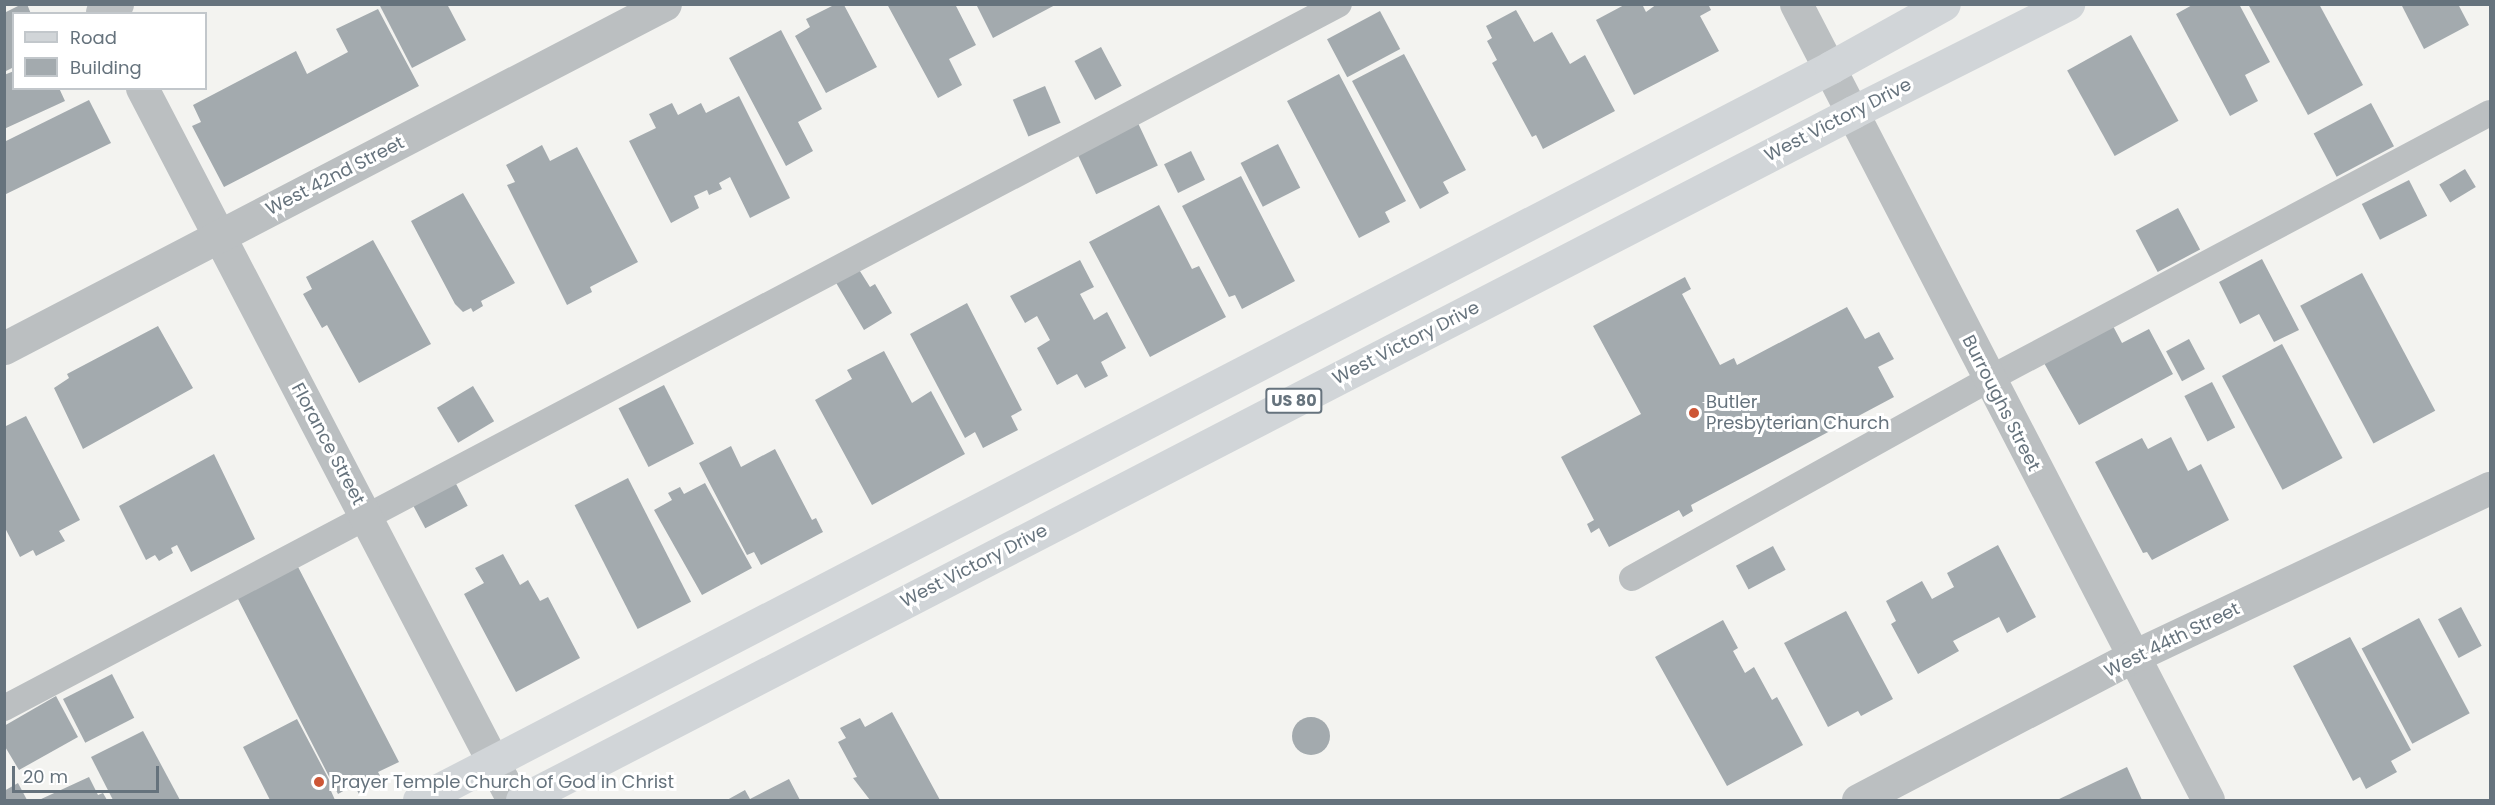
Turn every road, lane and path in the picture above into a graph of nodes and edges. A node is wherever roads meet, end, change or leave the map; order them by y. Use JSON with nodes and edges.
{"nodes":[{"id":1,"x":665,"y":4,"type":"edge"},
{"id":2,"x":1339,"y":4,"type":"edge"},
{"id":3,"x":1796,"y":4,"type":"edge"},
{"id":4,"x":1944,"y":4,"type":"edge"},
{"id":5,"x":2068,"y":4,"type":"edge"},
{"id":6,"x":1831,"y":68,"type":"junction"},
{"id":7,"x":143,"y":90,"type":"edge"},
{"id":8,"x":1853,"y":112,"type":"junction"},
{"id":9,"x":2490,"y":113,"type":"edge"},
{"id":10,"x":219,"y":236,"type":"junction"},
{"id":11,"x":4,"y":348,"type":"edge"},
{"id":12,"x":1989,"y":379,"type":"junction"},
{"id":13,"x":2490,"y":488,"type":"edge"},
{"id":14,"x":366,"y":518,"type":"junction"},
{"id":15,"x":1632,"y":578,"type":"dead end"},
{"id":16,"x":2132,"y":657,"type":"junction"},
{"id":17,"x":4,"y":708,"type":"edge"},
{"id":18,"x":493,"y":760,"type":"junction"},
{"id":19,"x":419,"y":801,"type":"edge"},
{"id":20,"x":513,"y":801,"type":"edge"},
{"id":21,"x":522,"y":801,"type":"edge"},
{"id":22,"x":1858,"y":801,"type":"edge"},
{"id":23,"x":2208,"y":801,"type":"edge"}],
"edges":[{"from":1,"to":10,"type":"street","name":"West 42nd Street"},
{"from":2,"to":14,"type":"lane"},
{"from":3,"to":6,"type":"street","name":"Burroughs Street"},
{"from":4,"to":6,"type":"main road","number":"US 80"},
{"from":5,"to":8,"type":"main road","name":"West Victory Drive","number":"US 80"},
{"from":6,"to":8,"type":"street","name":"Burroughs Street"},
{"from":6,"to":18,"type":"main road","number":"US 80"},
{"from":7,"to":10,"type":"street","name":"Florance Street"},
{"from":8,"to":12,"type":"street","name":"Burroughs Street"},
{"from":8,"to":21,"type":"main road","name":"West Victory Drive","number":"US 80"},
{"from":9,"to":12,"type":"lane"},
{"from":10,"to":11,"type":"street","name":"West 42nd Street"},
{"from":10,"to":14,"type":"street","name":"Florance Street"},
{"from":12,"to":15,"type":"lane"},
{"from":12,"to":16,"type":"street","name":"Burroughs Street"},
{"from":13,"to":16,"type":"street","name":"West 44th Street"},
{"from":14,"to":17,"type":"lane"},
{"from":14,"to":18,"type":"street","name":"Florance Street"},
{"from":16,"to":22,"type":"street","name":"West 44th Street"},
{"from":16,"to":23,"type":"street","name":"Burroughs Street"},
{"from":18,"to":19,"type":"main road","number":"US 80"},
{"from":18,"to":20,"type":"street","name":"Florance Street"}]}
